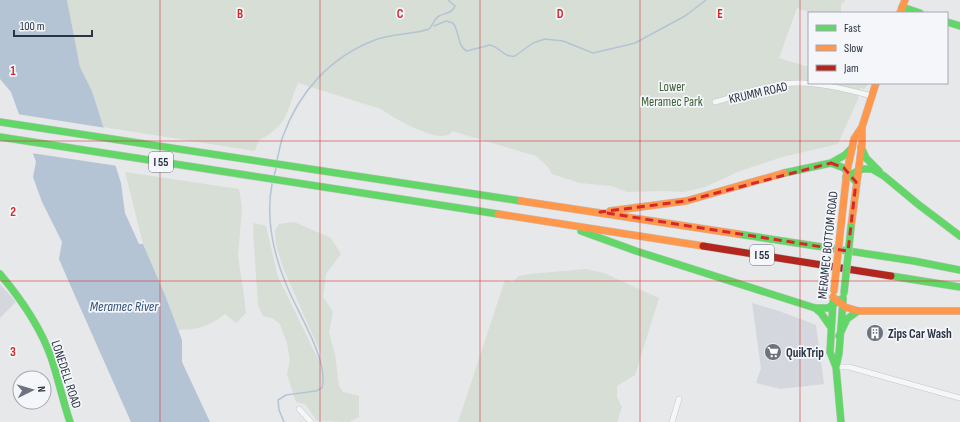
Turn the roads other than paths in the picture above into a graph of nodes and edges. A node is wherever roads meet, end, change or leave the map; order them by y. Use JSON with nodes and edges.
{"nodes":[{"id":1,"x":902,"y":7,"type":"edge"},
{"id":2,"x":917,"y":12,"type":"edge"},
{"id":3,"x":948,"y":22,"type":"edge"},
{"id":4,"x":960,"y":26,"type":"edge"},
{"id":5,"x":808,"y":84,"type":"edge"},
{"id":6,"x":814,"y":84,"type":"edge"},
{"id":7,"x":876,"y":84,"type":"edge"},
{"id":8,"x":872,"y":96,"type":"junction"},
{"id":9,"x":715,"y":102,"type":"dead end"},
{"id":10,"x":0,"y":122,"type":"edge"},
{"id":11,"x":862,"y":127,"type":"junction"},
{"id":12,"x":0,"y":137,"type":"edge"},
{"id":13,"x":861,"y":147,"type":"junction"},
{"id":14,"x":852,"y":148,"type":"junction"},
{"id":15,"x":831,"y":163,"type":"junction"},
{"id":16,"x":858,"y":171,"type":"junction"},
{"id":17,"x":848,"y":174,"type":"junction"},
{"id":18,"x":884,"y":176,"type":"junction"},
{"id":19,"x":856,"y":182,"type":"junction"},
{"id":20,"x":600,"y":212,"type":"junction"},
{"id":21,"x":563,"y":224,"type":"junction"},
{"id":22,"x":960,"y":236,"type":"edge"},
{"id":23,"x":960,"y":270,"type":"edge"},
{"id":24,"x":0,"y":274,"type":"edge"},
{"id":25,"x":960,"y":287,"type":"edge"},
{"id":26,"x":838,"y":299,"type":"junction"},
{"id":27,"x":815,"y":308,"type":"junction"},
{"id":28,"x":858,"y":311,"type":"junction"},
{"id":29,"x":960,"y":311,"type":"edge"},
{"id":30,"x":830,"y":326,"type":"junction"},
{"id":31,"x":840,"y":336,"type":"junction"},
{"id":32,"x":836,"y":367,"type":"junction"},
{"id":33,"x":960,"y":398,"type":"edge"},
{"id":34,"x":679,"y":400,"type":"dead end"},
{"id":35,"x":299,"y":409,"type":"dead end"},
{"id":36,"x":70,"y":422,"type":"edge"},
{"id":37,"x":311,"y":422,"type":"edge"},
{"id":38,"x":672,"y":422,"type":"edge"},
{"id":39,"x":841,"y":422,"type":"edge"}],
"edges":[{"from":1,"to":2,"type":"main road"},
{"from":3,"to":4,"type":"main road"},
{"from":5,"to":9,"type":"street","name":"KRUMM ROAD"},
{"from":6,"to":8,"type":"street","name":"KRUMM ROAD"},
{"from":7,"to":8,"type":"main road","name":"MERAMEC BOTTOM ROAD"},
{"from":8,"to":11,"type":"main road","name":"MERAMEC BOTTOM ROAD"},
{"from":10,"to":20,"type":"main road","number":"I 55"},
{"from":11,"to":13,"type":"main road","name":"MERAMEC BOTTOM ROAD"},
{"from":11,"to":14,"type":"main road","name":"MERAMEC BOTTOM ROAD"},
{"from":12,"to":21,"type":"main road","number":"I 55"},
{"from":13,"to":16,"type":"main road","name":"MERAMEC BOTTOM ROAD"},
{"from":13,"to":18,"type":"main road"},
{"from":14,"to":15,"type":"main road"},
{"from":14,"to":17,"type":"main road","name":"MERAMEC BOTTOM ROAD"},
{"from":15,"to":17,"type":"main road"},
{"from":15,"to":20,"type":"main road"},
{"from":16,"to":17,"type":"main road"},
{"from":16,"to":18,"type":"main road"},
{"from":16,"to":19,"type":"main road","name":"MERAMEC BOTTOM ROAD"},
{"from":17,"to":19,"type":"main road"},
{"from":17,"to":26,"type":"main road","name":"MERAMEC BOTTOM ROAD","bridge":true},
{"from":18,"to":22,"type":"main road"},
{"from":19,"to":26,"type":"main road","name":"MERAMEC BOTTOM ROAD","bridge":true},
{"from":20,"to":23,"type":"main road","number":"I 55"},
{"from":21,"to":25,"type":"main road","number":"I 55"},
{"from":21,"to":27,"type":"main road"},
{"from":24,"to":36,"type":"main road","name":"LONEDELL ROAD"},
{"from":26,"to":27,"type":"main road"},
{"from":26,"to":28,"type":"main road"},
{"from":26,"to":30,"type":"main road","name":"MERAMEC BOTTOM ROAD"},
{"from":26,"to":31,"type":"main road","name":"MERAMEC BOTTOM ROAD"},
{"from":27,"to":30,"type":"main road"},
{"from":28,"to":29,"type":"main road"},
{"from":28,"to":31,"type":"main road"},
{"from":30,"to":32,"type":"main road","name":"MERAMEC BOTTOM ROAD"},
{"from":31,"to":32,"type":"main road","name":"MERAMEC BOTTOM ROAD"},
{"from":32,"to":33,"type":"street"},
{"from":32,"to":39,"type":"main road","name":"MERAMEC BOTTOM ROAD"},
{"from":34,"to":38,"type":"street"},
{"from":35,"to":37,"type":"street"}]}
